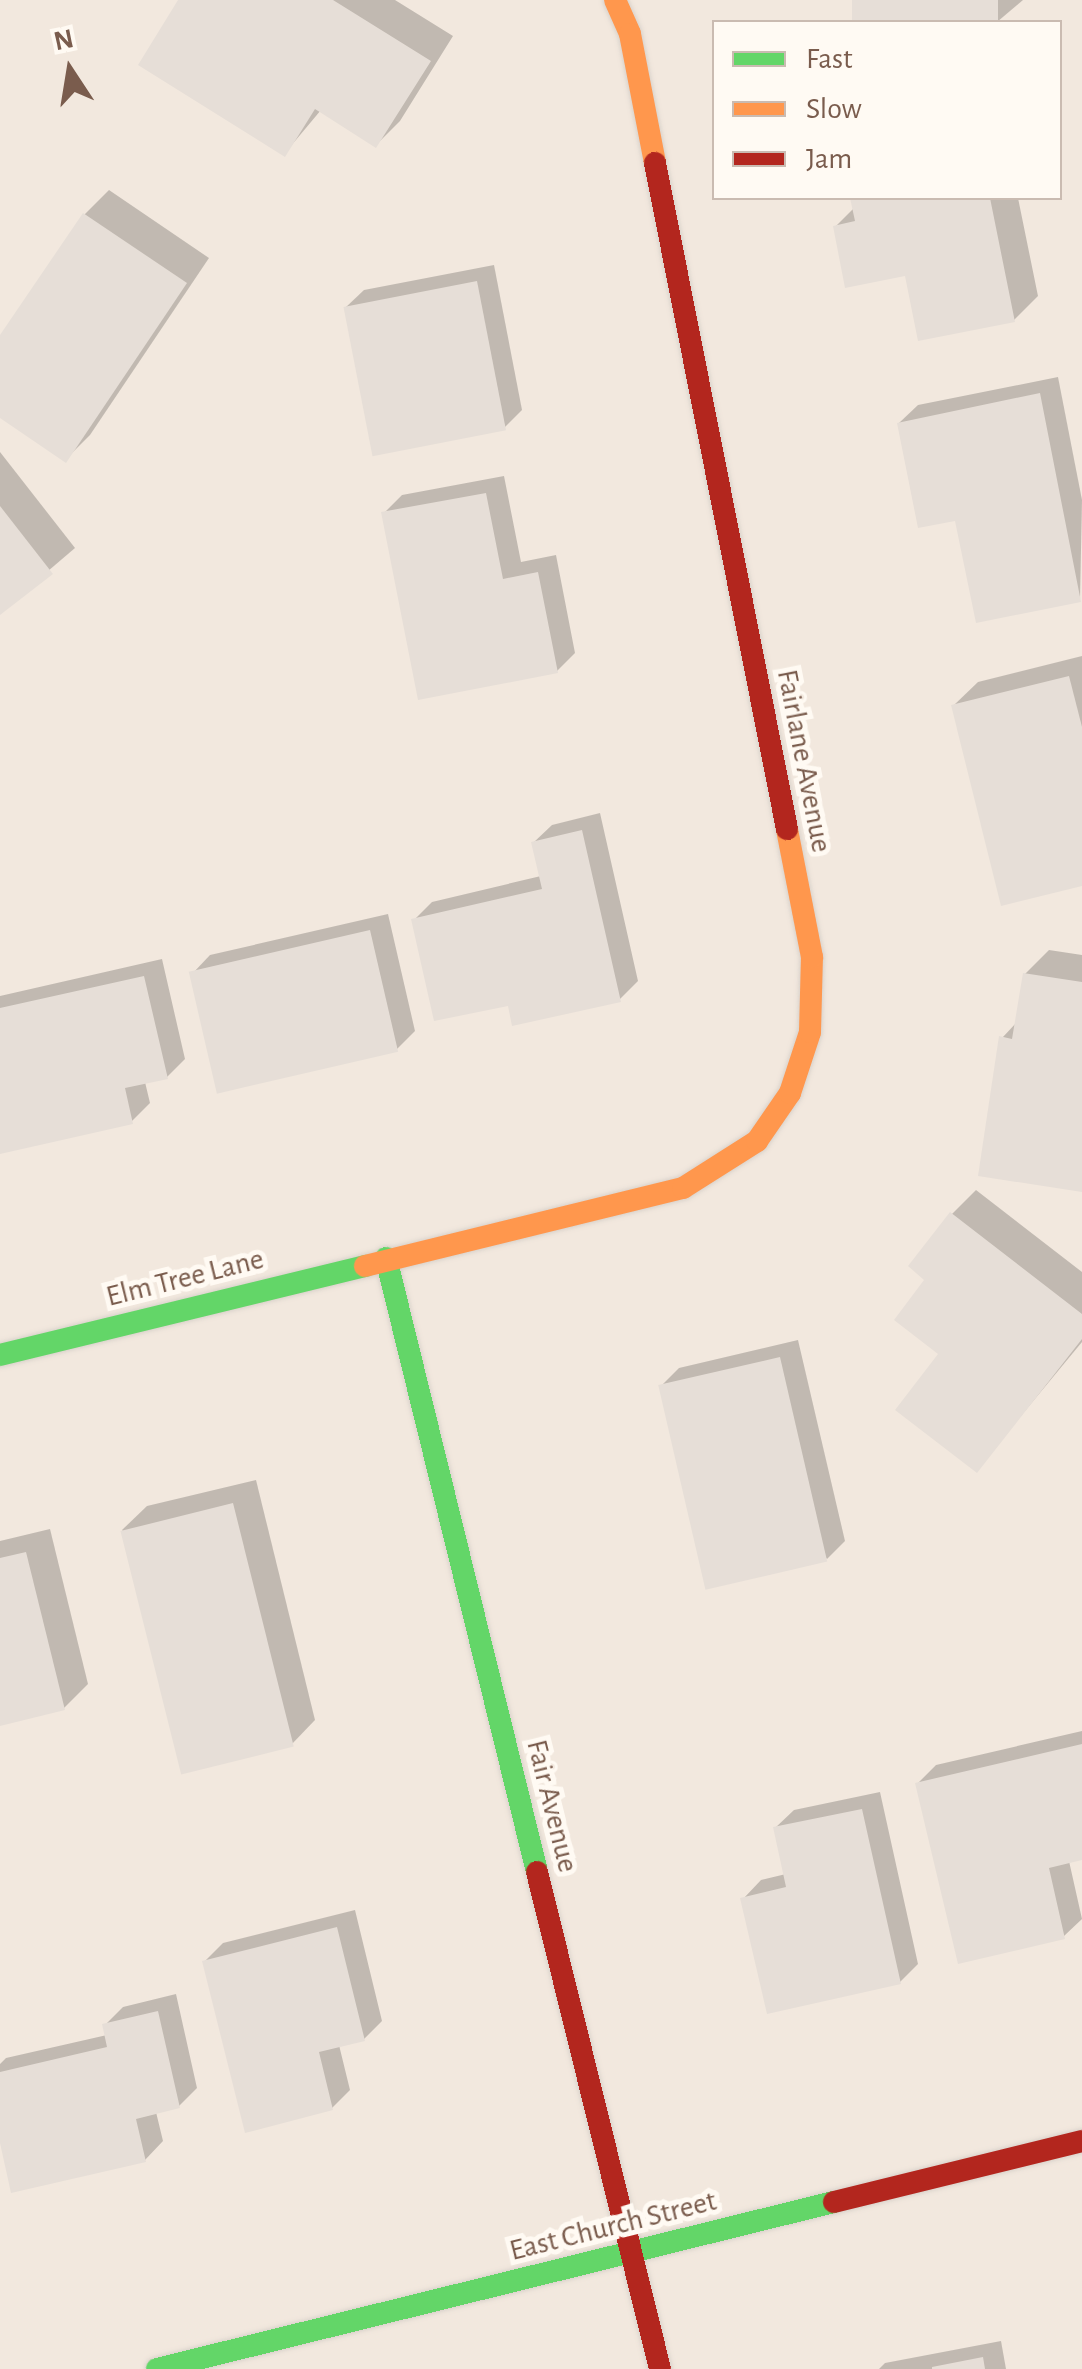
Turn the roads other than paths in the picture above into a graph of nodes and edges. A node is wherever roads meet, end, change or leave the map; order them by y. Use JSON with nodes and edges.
{"nodes":[{"id":1,"x":615,"y":0,"type":"edge"},
{"id":2,"x":386,"y":1258,"type":"junction"},
{"id":3,"x":0,"y":1355,"type":"edge"},
{"id":4,"x":1082,"y":2141,"type":"edge"},
{"id":5,"x":632,"y":2252,"type":"junction"},
{"id":6,"x":158,"y":2369,"type":"edge"},
{"id":7,"x":660,"y":2369,"type":"edge"}],
"edges":[{"from":1,"to":2,"type":"street","name":"Fairlane Avenue"},
{"from":2,"to":3,"type":"street","name":"Elm Tree Lane"},
{"from":2,"to":5,"type":"street","name":"Fair Avenue"},
{"from":4,"to":5,"type":"street","name":"East Church Street"},
{"from":5,"to":6,"type":"street","name":"East Church Street"},
{"from":5,"to":7,"type":"street","name":"Fair Avenue"}]}
